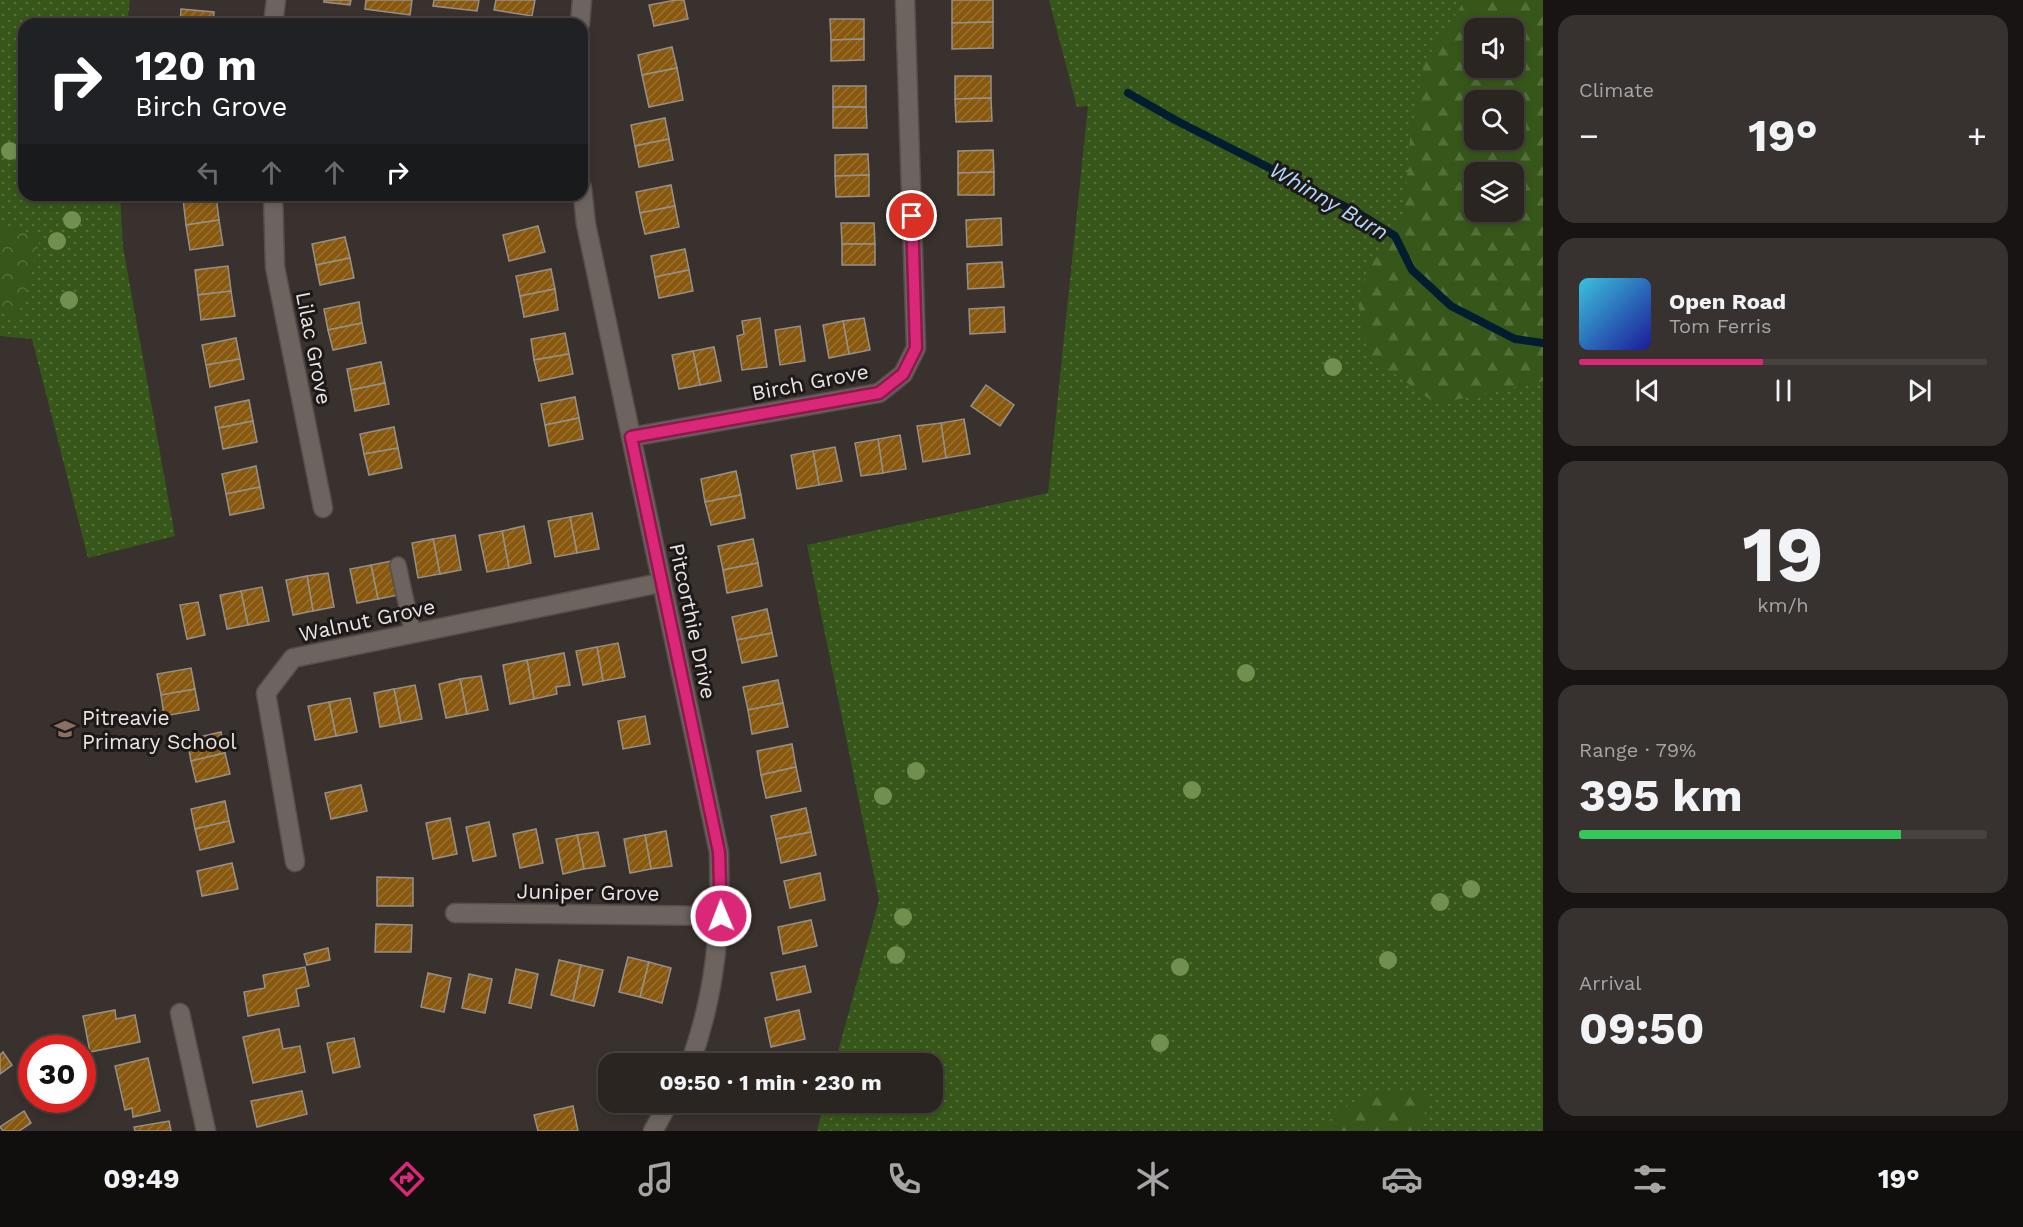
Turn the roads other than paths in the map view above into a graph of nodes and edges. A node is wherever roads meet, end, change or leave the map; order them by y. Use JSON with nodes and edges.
{"nodes":[{"id":1,"x":276,"y":0,"type":"edge"},
{"id":2,"x":582,"y":0,"type":"edge"},
{"id":3,"x":905,"y":0,"type":"edge"},
{"id":4,"x":274,"y":18,"type":"edge"},
{"id":5,"x":580,"y":18,"type":"edge"},
{"id":6,"x":273,"y":201,"type":"edge"},
{"id":7,"x":583,"y":201,"type":"edge"},
{"id":8,"x":631,"y":437,"type":"junction"},
{"id":9,"x":323,"y":508,"type":"dead end"},
{"id":10,"x":398,"y":565,"type":"dead end"},
{"id":11,"x":660,"y":583,"type":"junction"},
{"id":12,"x":413,"y":634,"type":"junction"},
{"id":13,"x":295,"y":862,"type":"dead end"},
{"id":14,"x":455,"y":914,"type":"dead end"},
{"id":15,"x":721,"y":916,"type":"junction"},
{"id":16,"x":180,"y":1013,"type":"dead end"},
{"id":17,"x":694,"y":1053,"type":"edge"},
{"id":18,"x":663,"y":1113,"type":"edge"},
{"id":19,"x":206,"y":1131,"type":"edge"},
{"id":20,"x":653,"y":1131,"type":"edge"}],
"edges":[{"from":1,"to":4,"type":"street"},
{"from":2,"to":5,"type":"street"},
{"from":3,"to":8,"type":"street","name":"Birch Grove"},
{"from":6,"to":9,"type":"street","name":"Lilac Grove"},
{"from":7,"to":8,"type":"street","name":"Pitcorthie Drive"},
{"from":8,"to":11,"type":"street","name":"Pitcorthie Drive"},
{"from":10,"to":12,"type":"lane"},
{"from":11,"to":12,"type":"street","name":"Walnut Grove"},
{"from":11,"to":15,"type":"street","name":"Pitcorthie Drive"},
{"from":12,"to":13,"type":"street","name":"Walnut Grove"},
{"from":14,"to":15,"type":"street","name":"Juniper Grove"},
{"from":15,"to":17,"type":"street","name":"Pitcorthie Drive"},
{"from":16,"to":19,"type":"street"},
{"from":18,"to":20,"type":"street"}]}
